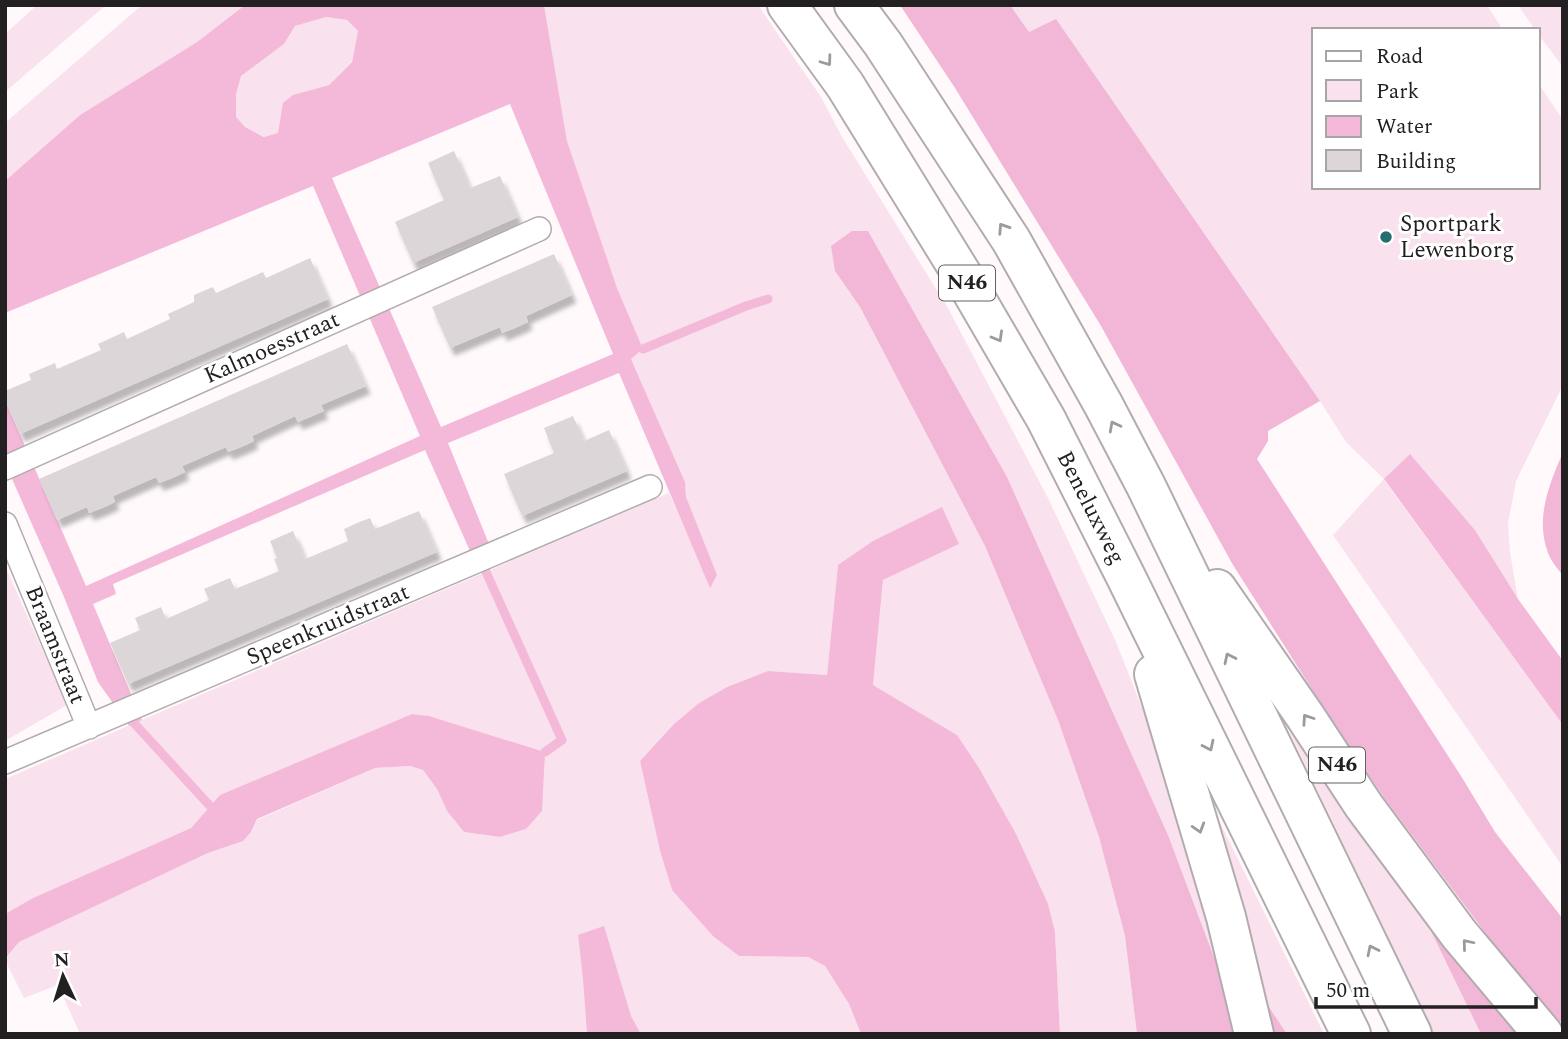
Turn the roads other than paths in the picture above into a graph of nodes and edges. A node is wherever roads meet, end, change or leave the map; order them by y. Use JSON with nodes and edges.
{"nodes":[{"id":1,"x":787,"y":5,"type":"edge"},
{"id":2,"x":854,"y":5,"type":"edge"},
{"id":3,"x":539,"y":229,"type":"dead end"},
{"id":4,"x":5,"y":468,"type":"edge"},
{"id":5,"x":1146,"y":486,"type":"junction"},
{"id":6,"x":650,"y":487,"type":"dead end"},
{"id":7,"x":5,"y":524,"type":"edge"},
{"id":8,"x":1125,"y":575,"type":"junction"},
{"id":9,"x":89,"y":727,"type":"junction"},
{"id":10,"x":5,"y":762,"type":"edge"},
{"id":11,"x":1254,"y":1034,"type":"edge"},
{"id":12,"x":1351,"y":1034,"type":"edge"},
{"id":13,"x":1412,"y":1034,"type":"edge"},
{"id":14,"x":1543,"y":1034,"type":"edge"}],
"edges":[{"from":1,"to":8,"type":"highway","name":"Beneluxweg","number":"N46","one_way":true},
{"from":5,"to":2,"type":"highway","number":"N46","one_way":true},
{"from":3,"to":4,"type":"street","name":"Kalmoesstraat"},
{"from":13,"to":5,"type":"highway","number":"N46","one_way":true},
{"from":14,"to":5,"type":"highway","number":"N46","one_way":true},
{"from":6,"to":9,"type":"street","name":"Speenkruidstraat"},
{"from":7,"to":9,"type":"street","name":"Braamstraat"},
{"from":8,"to":11,"type":"highway","number":"N46","one_way":true},
{"from":8,"to":12,"type":"highway","name":"Beneluxweg","number":"N46","one_way":true},
{"from":9,"to":10,"type":"street","name":"Speenkruidstraat"}]}
